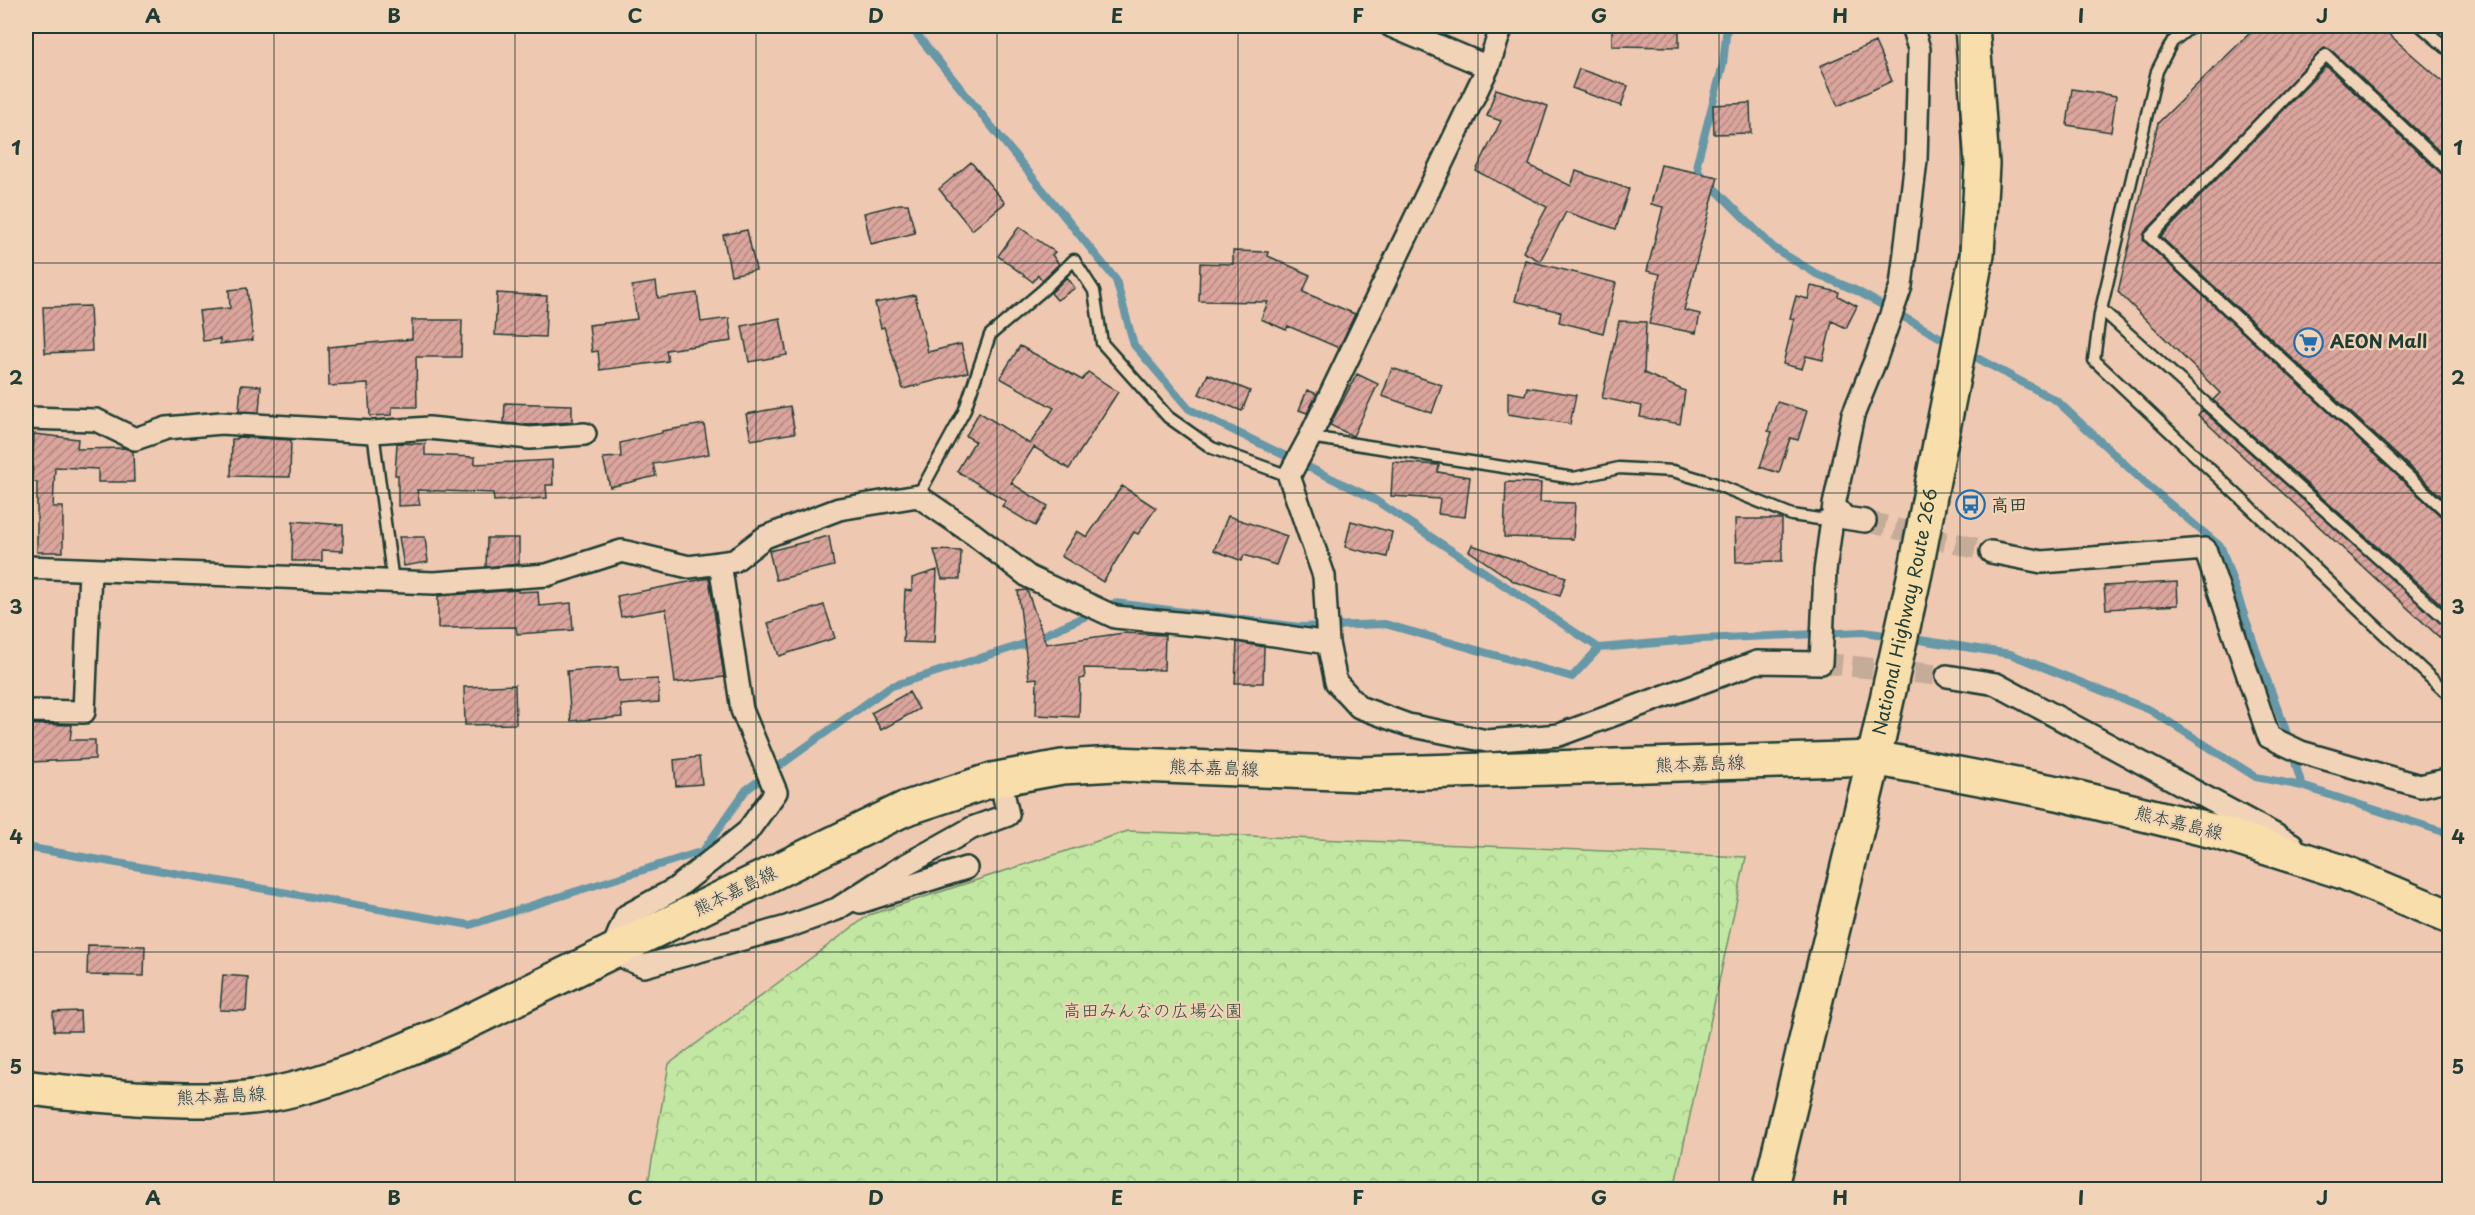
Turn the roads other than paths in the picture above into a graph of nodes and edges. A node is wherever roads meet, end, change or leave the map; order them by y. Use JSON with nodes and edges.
{"nodes":[{"id":1,"x":1391,"y":26,"type":"edge"},
{"id":2,"x":1502,"y":26,"type":"edge"},
{"id":3,"x":1912,"y":26,"type":"edge"},
{"id":4,"x":1972,"y":26,"type":"edge"},
{"id":5,"x":2192,"y":26,"type":"edge"},
{"id":6,"x":2421,"y":26,"type":"edge"},
{"id":7,"x":2450,"y":51,"type":"edge"},
{"id":8,"x":1488,"y":66,"type":"junction"},
{"id":9,"x":2450,"y":172,"type":"edge"},
{"id":10,"x":2101,"y":309,"type":"junction"},
{"id":11,"x":26,"y":418,"type":"edge"},
{"id":12,"x":373,"y":432,"type":"junction"},
{"id":13,"x":585,"y":434,"type":"dead end"},
{"id":14,"x":1310,"y":437,"type":"junction"},
{"id":15,"x":1289,"y":476,"type":"junction"},
{"id":16,"x":918,"y":496,"type":"junction"},
{"id":17,"x":1833,"y":510,"type":"junction"},
{"id":18,"x":2450,"y":515,"type":"edge"},
{"id":19,"x":1865,"y":521,"type":"tunnel mouth"},
{"id":20,"x":1991,"y":552,"type":"tunnel mouth"},
{"id":21,"x":720,"y":563,"type":"junction"},
{"id":22,"x":26,"y":567,"type":"edge"},
{"id":23,"x":90,"y":570,"type":"junction"},
{"id":24,"x":393,"y":582,"type":"junction"},
{"id":25,"x":2450,"y":623,"type":"edge"},
{"id":26,"x":1328,"y":643,"type":"junction"},
{"id":27,"x":1947,"y":676,"type":"tunnel mouth"},
{"id":28,"x":2450,"y":696,"type":"edge"},
{"id":29,"x":26,"y":711,"type":"edge"},
{"id":30,"x":1874,"y":759,"type":"junction"},
{"id":31,"x":1000,"y":778,"type":"junction"},
{"id":32,"x":2450,"y":779,"type":"edge"},
{"id":33,"x":966,"y":868,"type":"dead end"},
{"id":34,"x":2343,"y":872,"type":"junction"},
{"id":35,"x":837,"y":909,"type":"junction"},
{"id":36,"x":2450,"y":917,"type":"edge"},
{"id":37,"x":611,"y":952,"type":"junction"},
{"id":38,"x":26,"y":1087,"type":"edge"},
{"id":39,"x":1770,"y":1190,"type":"edge"}],
"edges":[{"from":1,"to":8,"type":"street"},
{"from":2,"to":8,"type":"street"},
{"from":3,"to":17,"type":"street"},
{"from":4,"to":30,"type":"main road","name":"National Highway Route 266"},
{"from":5,"to":10,"type":"lane"},
{"from":6,"to":7,"type":"lane"},
{"from":8,"to":14,"type":"street"},
{"from":9,"to":18,"type":"lane"},
{"from":10,"to":25,"type":"lane"},
{"from":10,"to":28,"type":"lane"},
{"from":11,"to":12,"type":"street"},
{"from":12,"to":13,"type":"street"},
{"from":12,"to":24,"type":"lane"},
{"from":14,"to":15,"type":"street"},
{"from":14,"to":17,"type":"lane"},
{"from":15,"to":16,"type":"lane"},
{"from":15,"to":26,"type":"street"},
{"from":16,"to":21,"type":"street"},
{"from":16,"to":26,"type":"street"},
{"from":17,"to":19,"type":"street"},
{"from":17,"to":26,"type":"street"},
{"from":20,"to":32,"type":"street"},
{"from":21,"to":24,"type":"street"},
{"from":21,"to":37,"type":"street"},
{"from":22,"to":23,"type":"street"},
{"from":23,"to":24,"type":"street"},
{"from":23,"to":29,"type":"street"},
{"from":27,"to":34,"type":"street"},
{"from":30,"to":31,"type":"main road","name":"熊本嘉島線"},
{"from":30,"to":34,"type":"main road","name":"熊本嘉島線"},
{"from":30,"to":39,"type":"main road","name":"National Highway Route 266"},
{"from":31,"to":35,"type":"street"},
{"from":31,"to":37,"type":"main road","name":"熊本嘉島線"},
{"from":33,"to":35,"type":"street"},
{"from":34,"to":36,"type":"main road","name":"熊本嘉島線"},
{"from":35,"to":37,"type":"street"},
{"from":37,"to":38,"type":"main road","name":"熊本嘉島線"}]}
